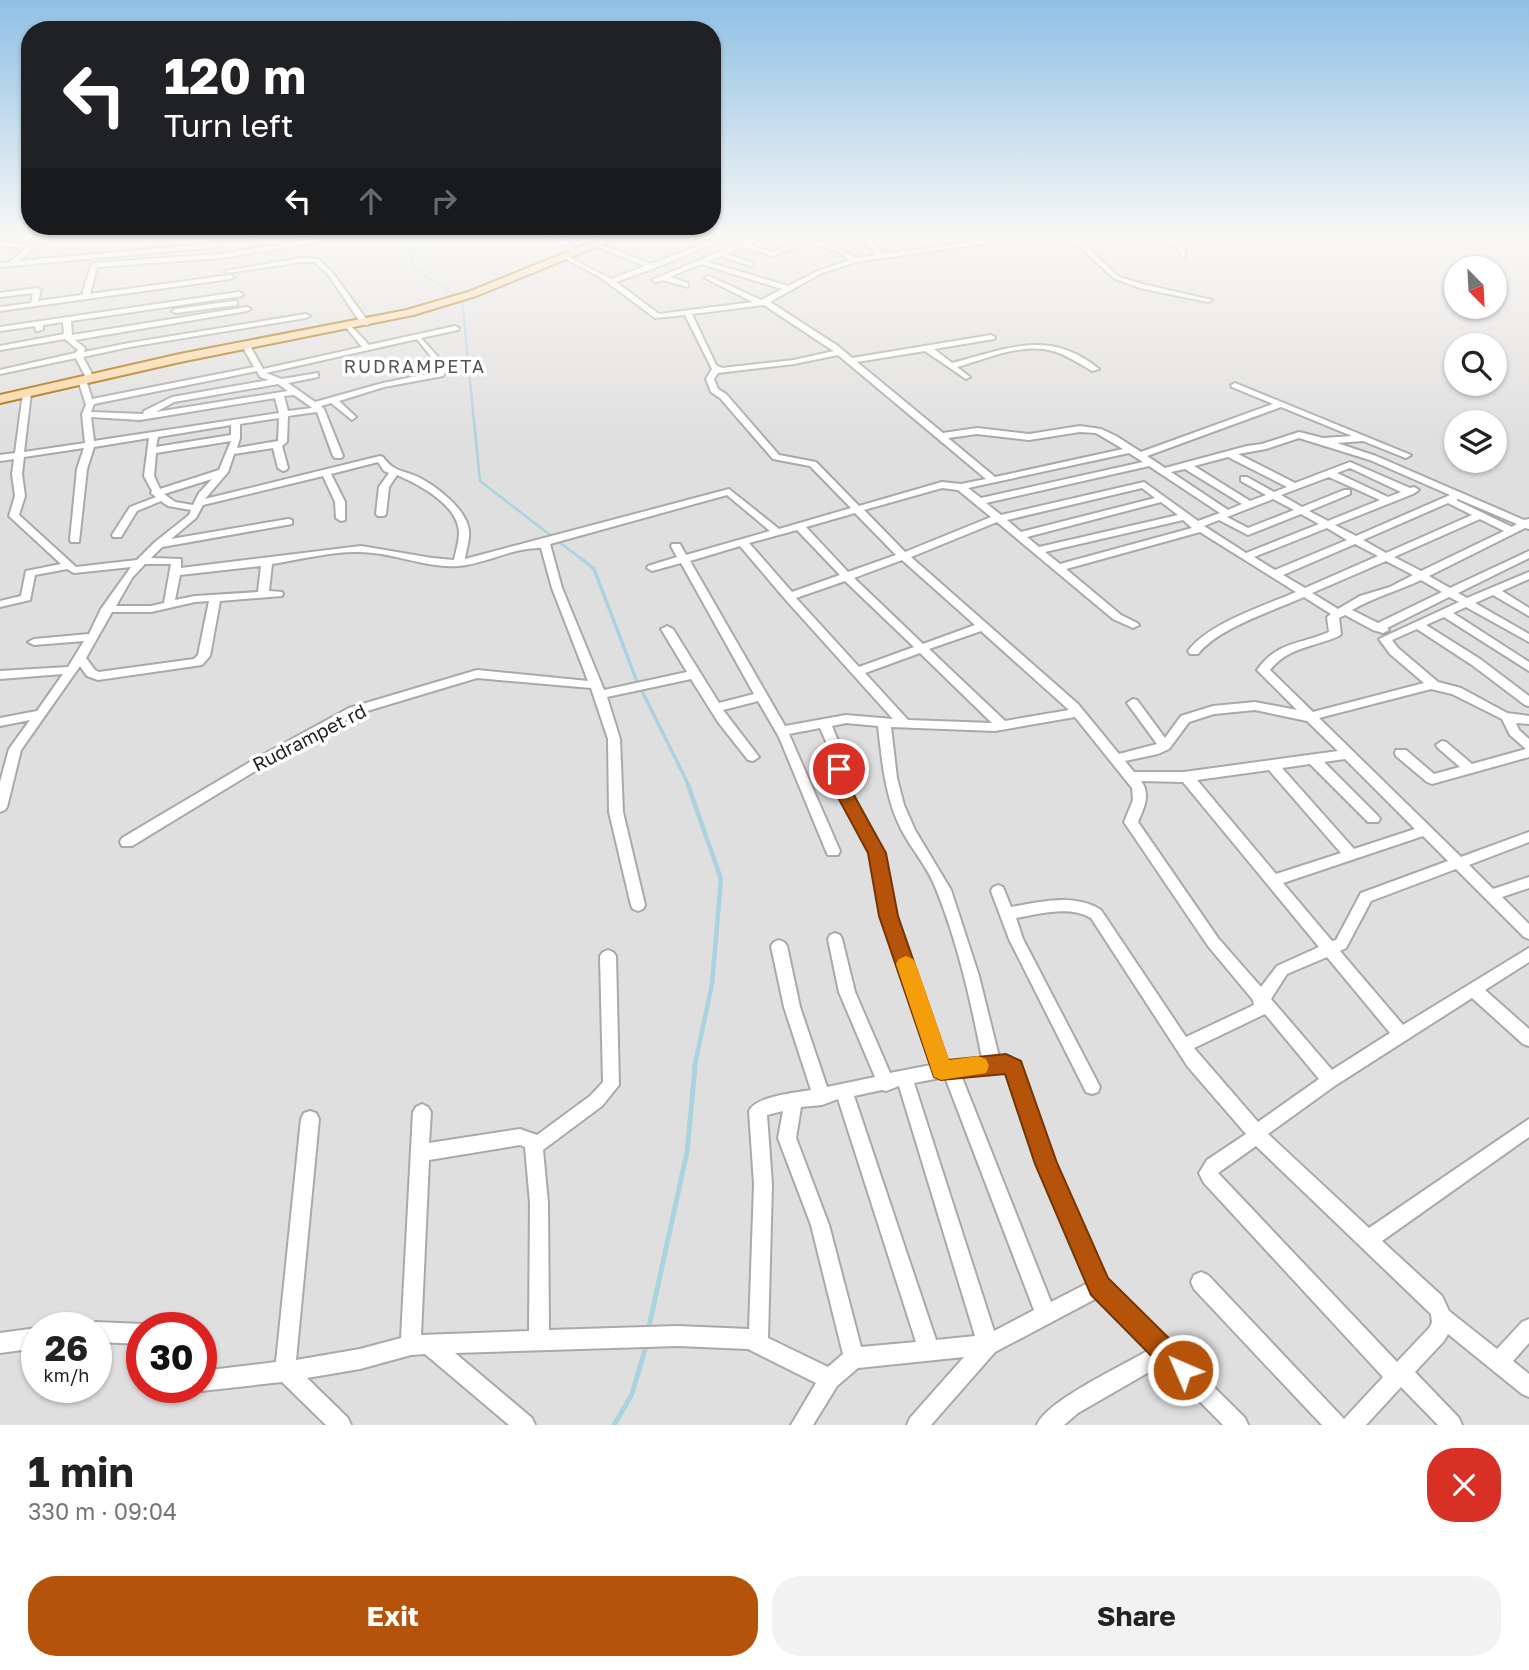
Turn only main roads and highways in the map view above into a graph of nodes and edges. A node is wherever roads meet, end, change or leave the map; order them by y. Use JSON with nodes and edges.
{"nodes":[{"id":1,"x":433,"y":306,"type":"edge"},
{"id":2,"x":0,"y":400,"type":"edge"}],
"edges":[{"from":1,"to":2,"type":"main road"}]}
